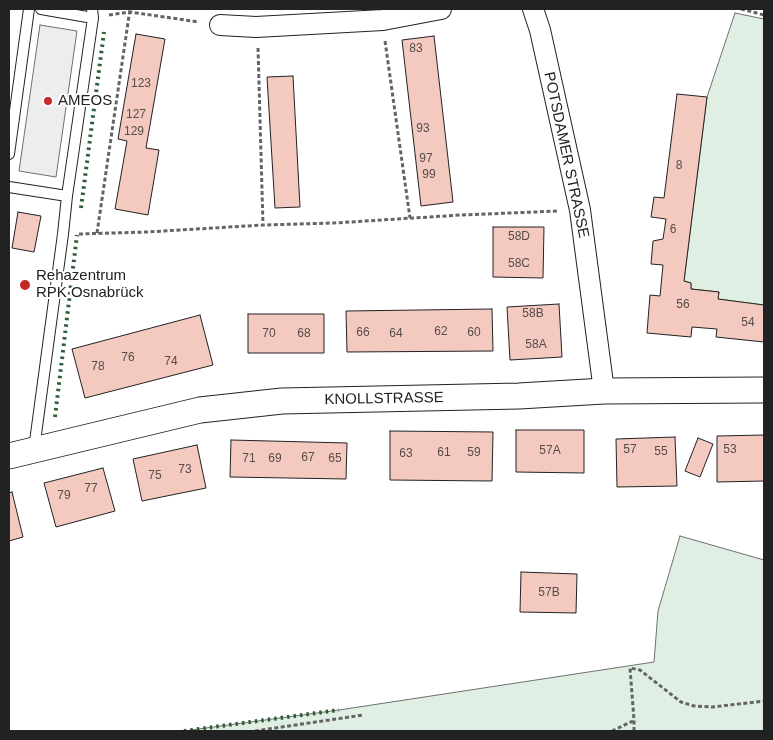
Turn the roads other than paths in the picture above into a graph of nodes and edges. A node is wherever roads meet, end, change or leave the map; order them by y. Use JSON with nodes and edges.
{"nodes":[{"id":1,"x":29,"y":9,"type":"edge"},
{"id":2,"x":41,"y":9,"type":"edge"},
{"id":3,"x":441,"y":9,"type":"edge"},
{"id":4,"x":533,"y":9,"type":"edge"},
{"id":5,"x":92,"y":13,"type":"edge"},
{"id":6,"x":220,"y":25,"type":"road end"},
{"id":7,"x":9,"y":154,"type":"edge"},
{"id":8,"x":9,"y":187,"type":"edge"},
{"id":9,"x":67,"y":196,"type":"junction"},
{"id":10,"x":764,"y":390,"type":"edge"},
{"id":11,"x":604,"y":391,"type":"junction"},
{"id":12,"x":34,"y":450,"type":"junction"},
{"id":13,"x":9,"y":456,"type":"edge"}],
"edges":[{"from":1,"to":7,"type":"lane"},
{"from":2,"to":5,"type":"lane"},
{"from":3,"to":6,"type":"street"},
{"from":4,"to":11,"type":"street","name":"POTSDAMER STRASSE"},
{"from":5,"to":9,"type":"lane"},
{"from":8,"to":9,"type":"lane"},
{"from":9,"to":12,"type":"lane"},
{"from":10,"to":11,"type":"street","name":"KNOLLSTRASSE"},
{"from":11,"to":12,"type":"street","name":"KNOLLSTRASSE"},
{"from":12,"to":13,"type":"street","name":"KNOLLSTRASSE"}]}
